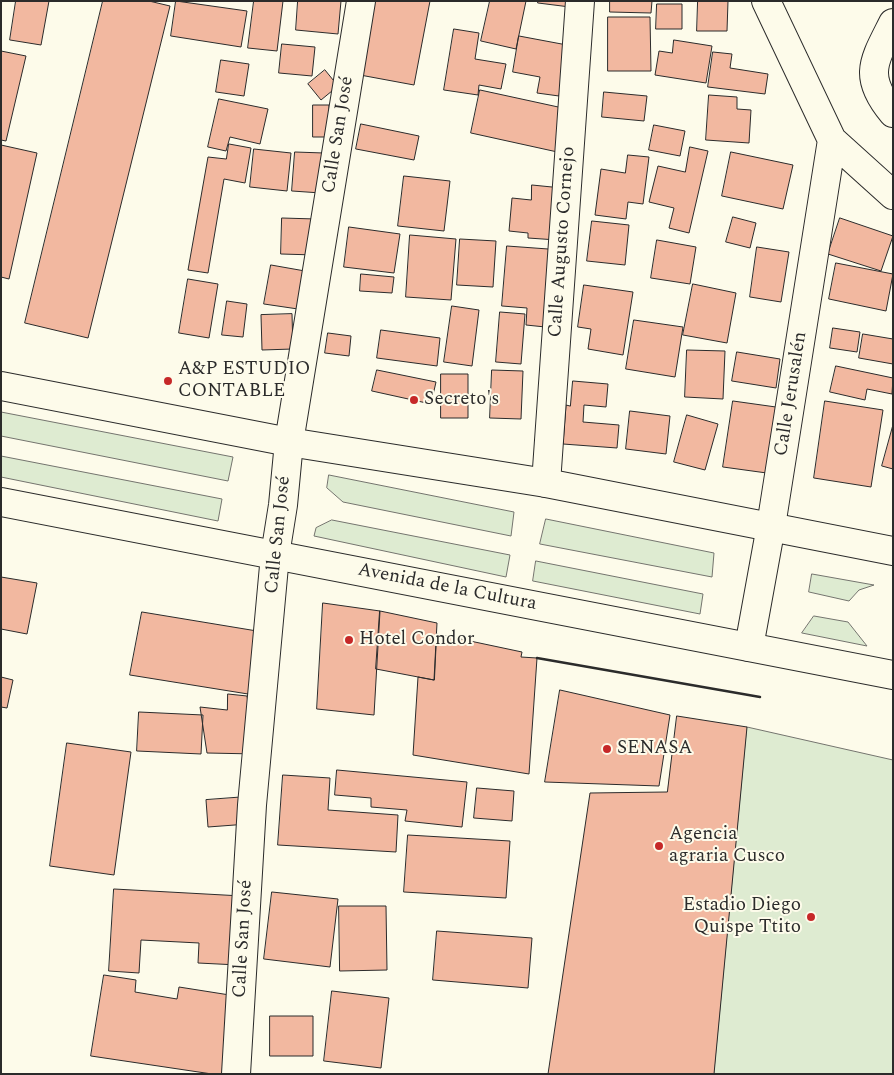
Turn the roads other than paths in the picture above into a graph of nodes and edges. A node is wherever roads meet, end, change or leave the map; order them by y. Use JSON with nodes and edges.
{"nodes":[{"id":1,"x":361,"y":1,"type":"edge"},
{"id":2,"x":580,"y":1,"type":"edge"},
{"id":3,"x":766,"y":1,"type":"edge"},
{"id":4,"x":893,"y":23,"type":"edge"},
{"id":5,"x":883,"y":85,"type":"edge"},
{"id":6,"x":893,"y":113,"type":"edge"},
{"id":7,"x":832,"y":140,"type":"junction"},
{"id":8,"x":893,"y":196,"type":"edge"},
{"id":9,"x":1,"y":386,"type":"edge"},
{"id":10,"x":288,"y":442,"type":"junction"},
{"id":11,"x":546,"y":483,"type":"junction"},
{"id":12,"x":1,"y":502,"type":"edge"},
{"id":13,"x":771,"y":526,"type":"junction"},
{"id":14,"x":893,"y":551,"type":"edge"},
{"id":15,"x":275,"y":555,"type":"junction"},
{"id":16,"x":749,"y":647,"type":"junction"},
{"id":17,"x":893,"y":675,"type":"edge"},
{"id":18,"x":236,"y":1074,"type":"edge"}],
"edges":[{"from":1,"to":10,"type":"main road","name":"Calle San José"},
{"from":2,"to":11,"type":"main road","name":"Calle Augusto Cornejo"},
{"from":3,"to":7,"type":"main road"},
{"from":4,"to":5,"type":"main road"},
{"from":5,"to":6,"type":"main road"},
{"from":7,"to":8,"type":"main road"},
{"from":7,"to":13,"type":"main road","name":"Calle Jerusalén"},
{"from":9,"to":10,"type":"main road"},
{"from":10,"to":11,"type":"main road"},
{"from":10,"to":15,"type":"main road","name":"Calle San José"},
{"from":11,"to":13,"type":"main road"},
{"from":12,"to":15,"type":"main road","name":"Avenida de la Cultura"},
{"from":13,"to":14,"type":"main road"},
{"from":13,"to":16,"type":"main road","name":"Calle Jerusalén"},
{"from":15,"to":16,"type":"main road","name":"Avenida de la Cultura"},
{"from":15,"to":18,"type":"main road","name":"Calle San José"},
{"from":16,"to":17,"type":"main road","name":"Avenida de la Cultura"}]}
